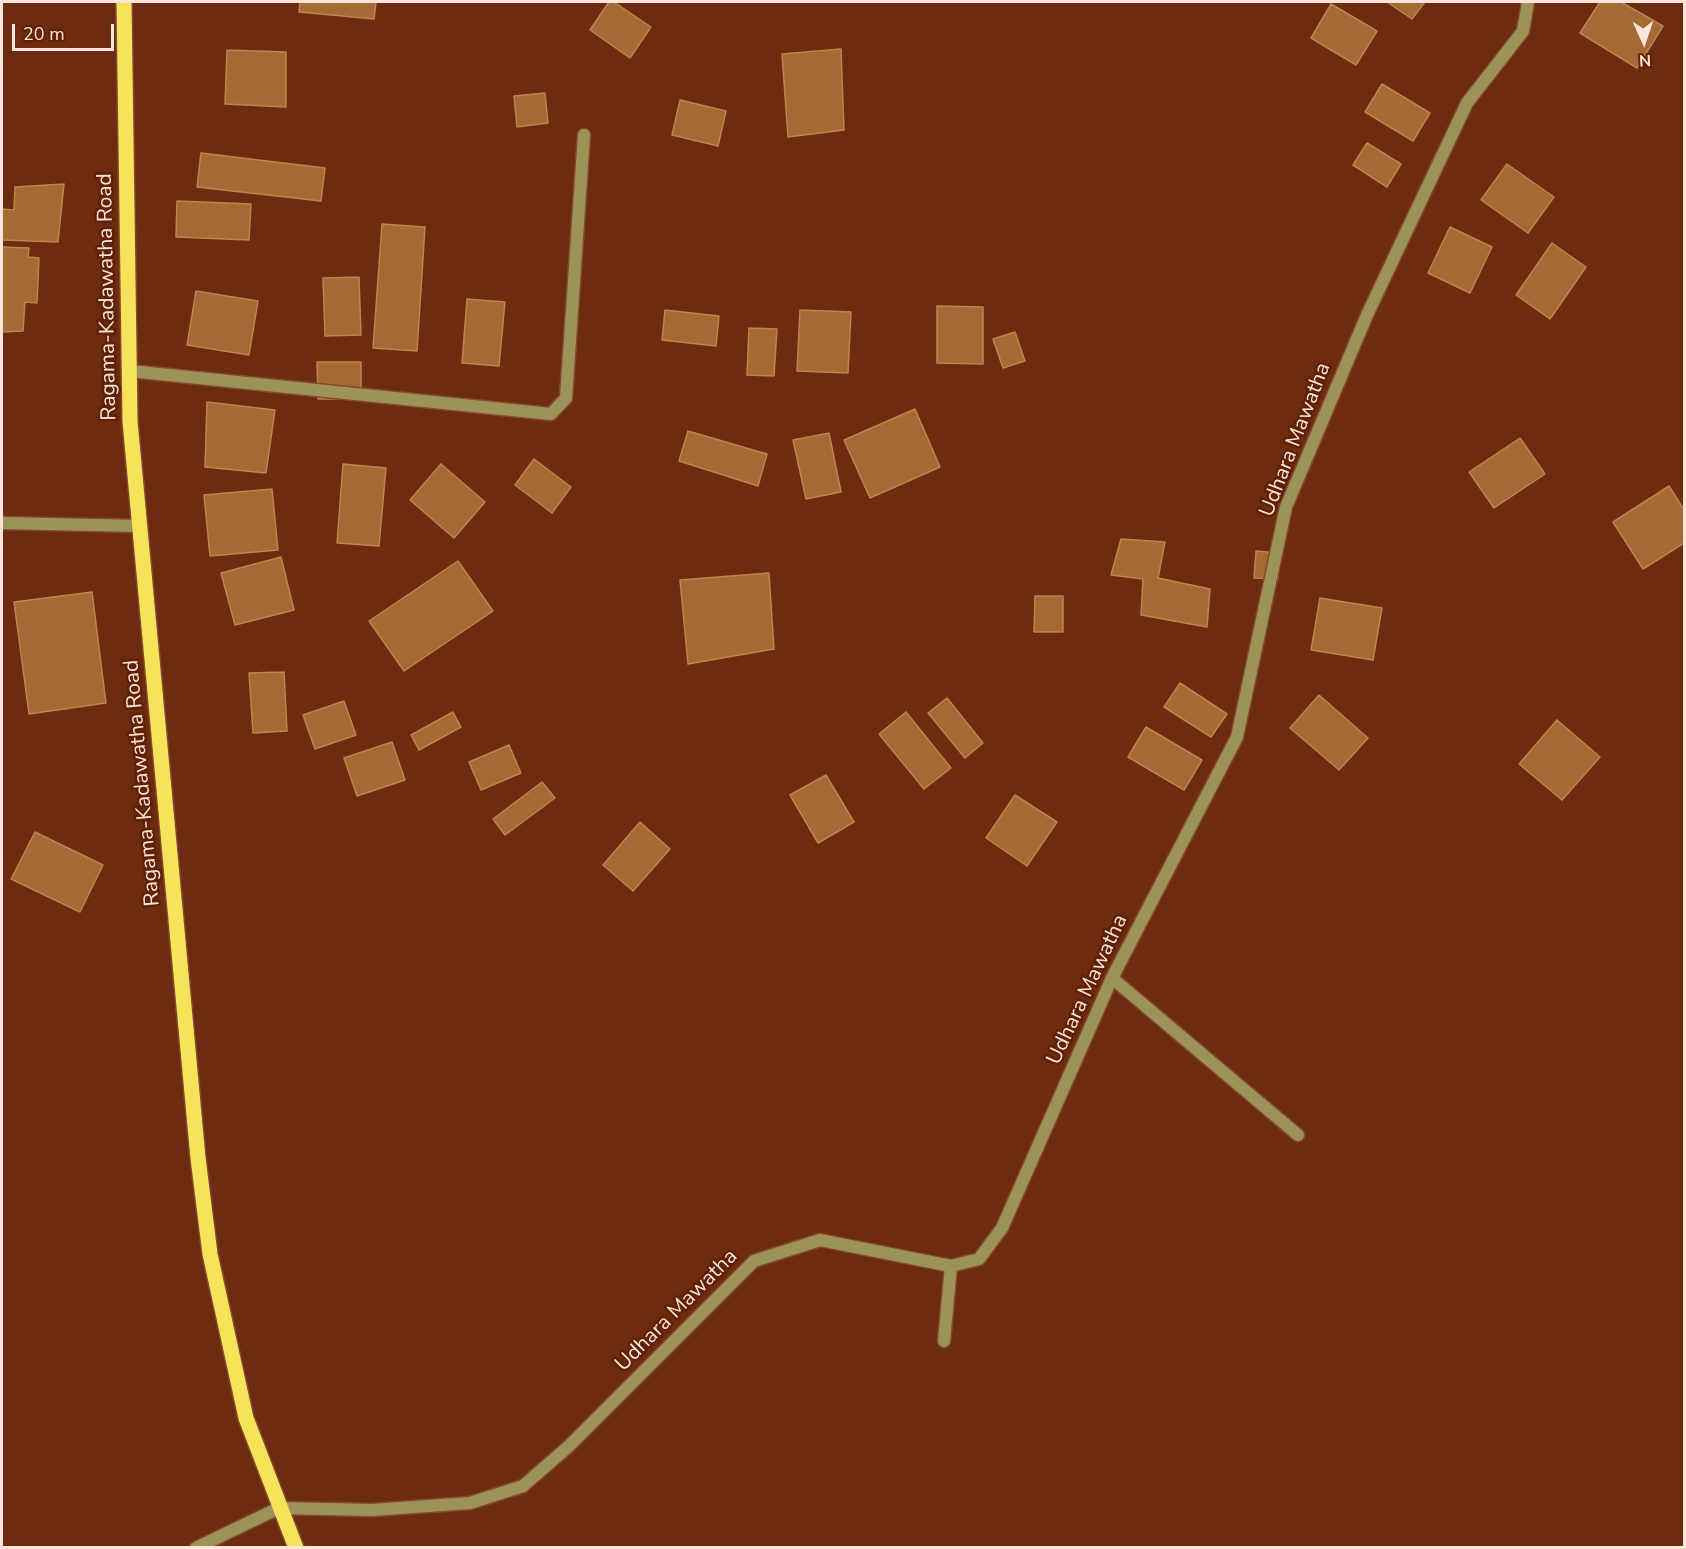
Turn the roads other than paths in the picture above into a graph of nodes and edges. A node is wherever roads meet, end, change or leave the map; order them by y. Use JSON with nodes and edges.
{"nodes":[{"id":1,"x":124,"y":2,"type":"edge"},
{"id":2,"x":1528,"y":2,"type":"edge"},
{"id":3,"x":584,"y":135,"type":"dead end"},
{"id":4,"x":130,"y":371,"type":"junction"},
{"id":5,"x":2,"y":523,"type":"edge"},
{"id":6,"x":140,"y":526,"type":"junction"},
{"id":7,"x":1112,"y":978,"type":"junction"},
{"id":8,"x":1298,"y":1135,"type":"dead end"},
{"id":9,"x":951,"y":1266,"type":"junction"},
{"id":10,"x":944,"y":1341,"type":"dead end"},
{"id":11,"x":279,"y":1508,"type":"junction"},
{"id":12,"x":196,"y":1548,"type":"edge"},
{"id":13,"x":296,"y":1548,"type":"edge"}],
"edges":[{"from":1,"to":4,"type":"main road","name":"Ragama-Kadawatha Road"},
{"from":2,"to":7,"type":"street","name":"Udhara Mawatha"},
{"from":3,"to":4,"type":"street"},
{"from":4,"to":6,"type":"main road","name":"Ragama-Kadawatha Road"},
{"from":5,"to":6,"type":"street"},
{"from":6,"to":11,"type":"main road","name":"Ragama-Kadawatha Road"},
{"from":7,"to":8,"type":"street"},
{"from":7,"to":9,"type":"street","name":"Udhara Mawatha"},
{"from":9,"to":10,"type":"street"},
{"from":9,"to":11,"type":"street","name":"Udhara Mawatha"},
{"from":11,"to":12,"type":"street"},
{"from":11,"to":13,"type":"main road","name":"Ragama-Kadawatha Road"}]}
